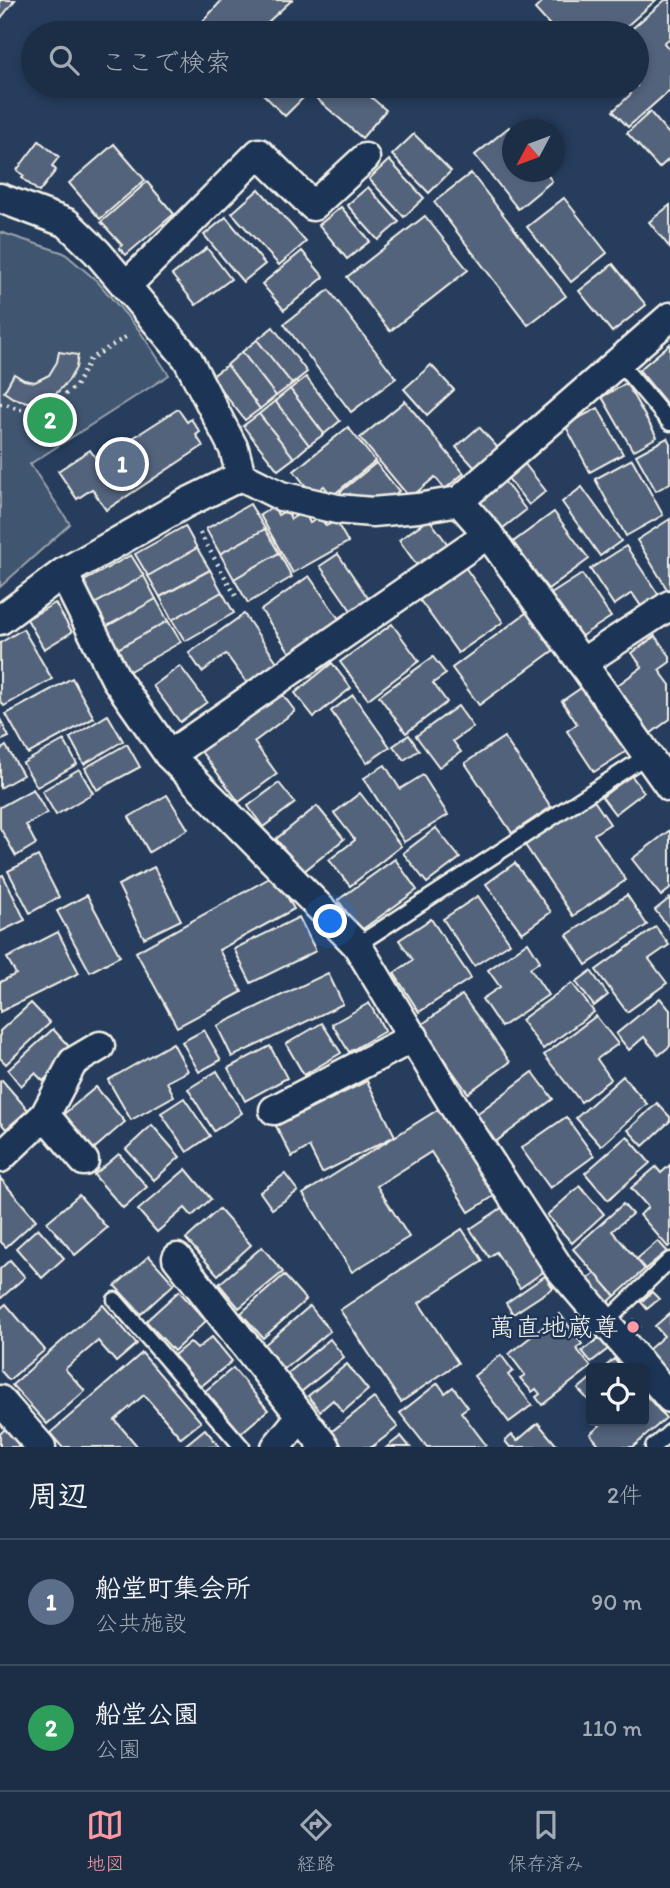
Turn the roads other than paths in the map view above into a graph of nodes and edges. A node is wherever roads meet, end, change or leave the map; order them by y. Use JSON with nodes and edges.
{"nodes":[{"id":1,"x":365,"y":158,"type":"dead end"},
{"id":2,"x":0,"y":198,"type":"edge"},
{"id":3,"x":126,"y":286,"type":"junction"},
{"id":4,"x":670,"y":317,"type":"edge"},
{"id":5,"x":618,"y":361,"type":"junction"},
{"id":6,"x":670,"y":423,"type":"edge"},
{"id":7,"x":241,"y":476,"type":"junction"},
{"id":8,"x":458,"y":501,"type":"junction"},
{"id":9,"x":488,"y":534,"type":"junction"},
{"id":10,"x":63,"y":573,"type":"junction"},
{"id":11,"x":670,"y":605,"type":"edge"},
{"id":12,"x":0,"y":620,"type":"edge"},
{"id":13,"x":582,"y":663,"type":"junction"},
{"id":14,"x":169,"y":755,"type":"junction"},
{"id":15,"x":648,"y":755,"type":"junction"},
{"id":16,"x":670,"y":787,"type":"edge"},
{"id":17,"x":357,"y":945,"type":"junction"},
{"id":18,"x":414,"y":1037,"type":"junction"},
{"id":19,"x":100,"y":1046,"type":"dead end"},
{"id":20,"x":274,"y":1110,"type":"dead end"},
{"id":21,"x":45,"y":1115,"type":"junction"},
{"id":22,"x":0,"y":1158,"type":"edge"},
{"id":23,"x":84,"y":1161,"type":"dead end"},
{"id":24,"x":177,"y":1258,"type":"dead end"},
{"id":25,"x":670,"y":1260,"type":"edge"},
{"id":26,"x":115,"y":1300,"type":"dead end"},
{"id":27,"x":606,"y":1322,"type":"junction"},
{"id":28,"x":670,"y":1398,"type":"edge"},
{"id":29,"x":0,"y":1400,"type":"edge"},
{"id":30,"x":301,"y":1416,"type":"junction"},
{"id":31,"x":670,"y":1432,"type":"edge"},
{"id":32,"x":41,"y":1447,"type":"edge"},
{"id":33,"x":242,"y":1447,"type":"edge"},
{"id":34,"x":276,"y":1447,"type":"edge"},
{"id":35,"x":326,"y":1447,"type":"edge"},
{"id":36,"x":653,"y":1447,"type":"edge"}],
"edges":[{"from":1,"to":3,"type":"street"},
{"from":2,"to":3,"type":"street"},
{"from":3,"to":7,"type":"street"},
{"from":4,"to":5,"type":"street"},
{"from":5,"to":6,"type":"lane"},
{"from":5,"to":8,"type":"street"},
{"from":7,"to":8,"type":"street"},
{"from":7,"to":10,"type":"street"},
{"from":8,"to":9,"type":"street"},
{"from":9,"to":13,"type":"street"},
{"from":9,"to":14,"type":"street"},
{"from":10,"to":12,"type":"street"},
{"from":10,"to":14,"type":"street"},
{"from":11,"to":13,"type":"street"},
{"from":13,"to":15,"type":"street"},
{"from":14,"to":17,"type":"street"},
{"from":15,"to":16,"type":"street"},
{"from":15,"to":17,"type":"lane"},
{"from":17,"to":18,"type":"street"},
{"from":18,"to":20,"type":"street"},
{"from":18,"to":27,"type":"street"},
{"from":19,"to":21,"type":"street"},
{"from":21,"to":22,"type":"street"},
{"from":21,"to":23,"type":"street"},
{"from":24,"to":30,"type":"street"},
{"from":25,"to":27,"type":"lane"},
{"from":26,"to":33,"type":"lane"},
{"from":27,"to":28,"type":"street"},
{"from":29,"to":32,"type":"street"},
{"from":30,"to":34,"type":"street"},
{"from":30,"to":35,"type":"street"},
{"from":31,"to":36,"type":"lane"}]}
